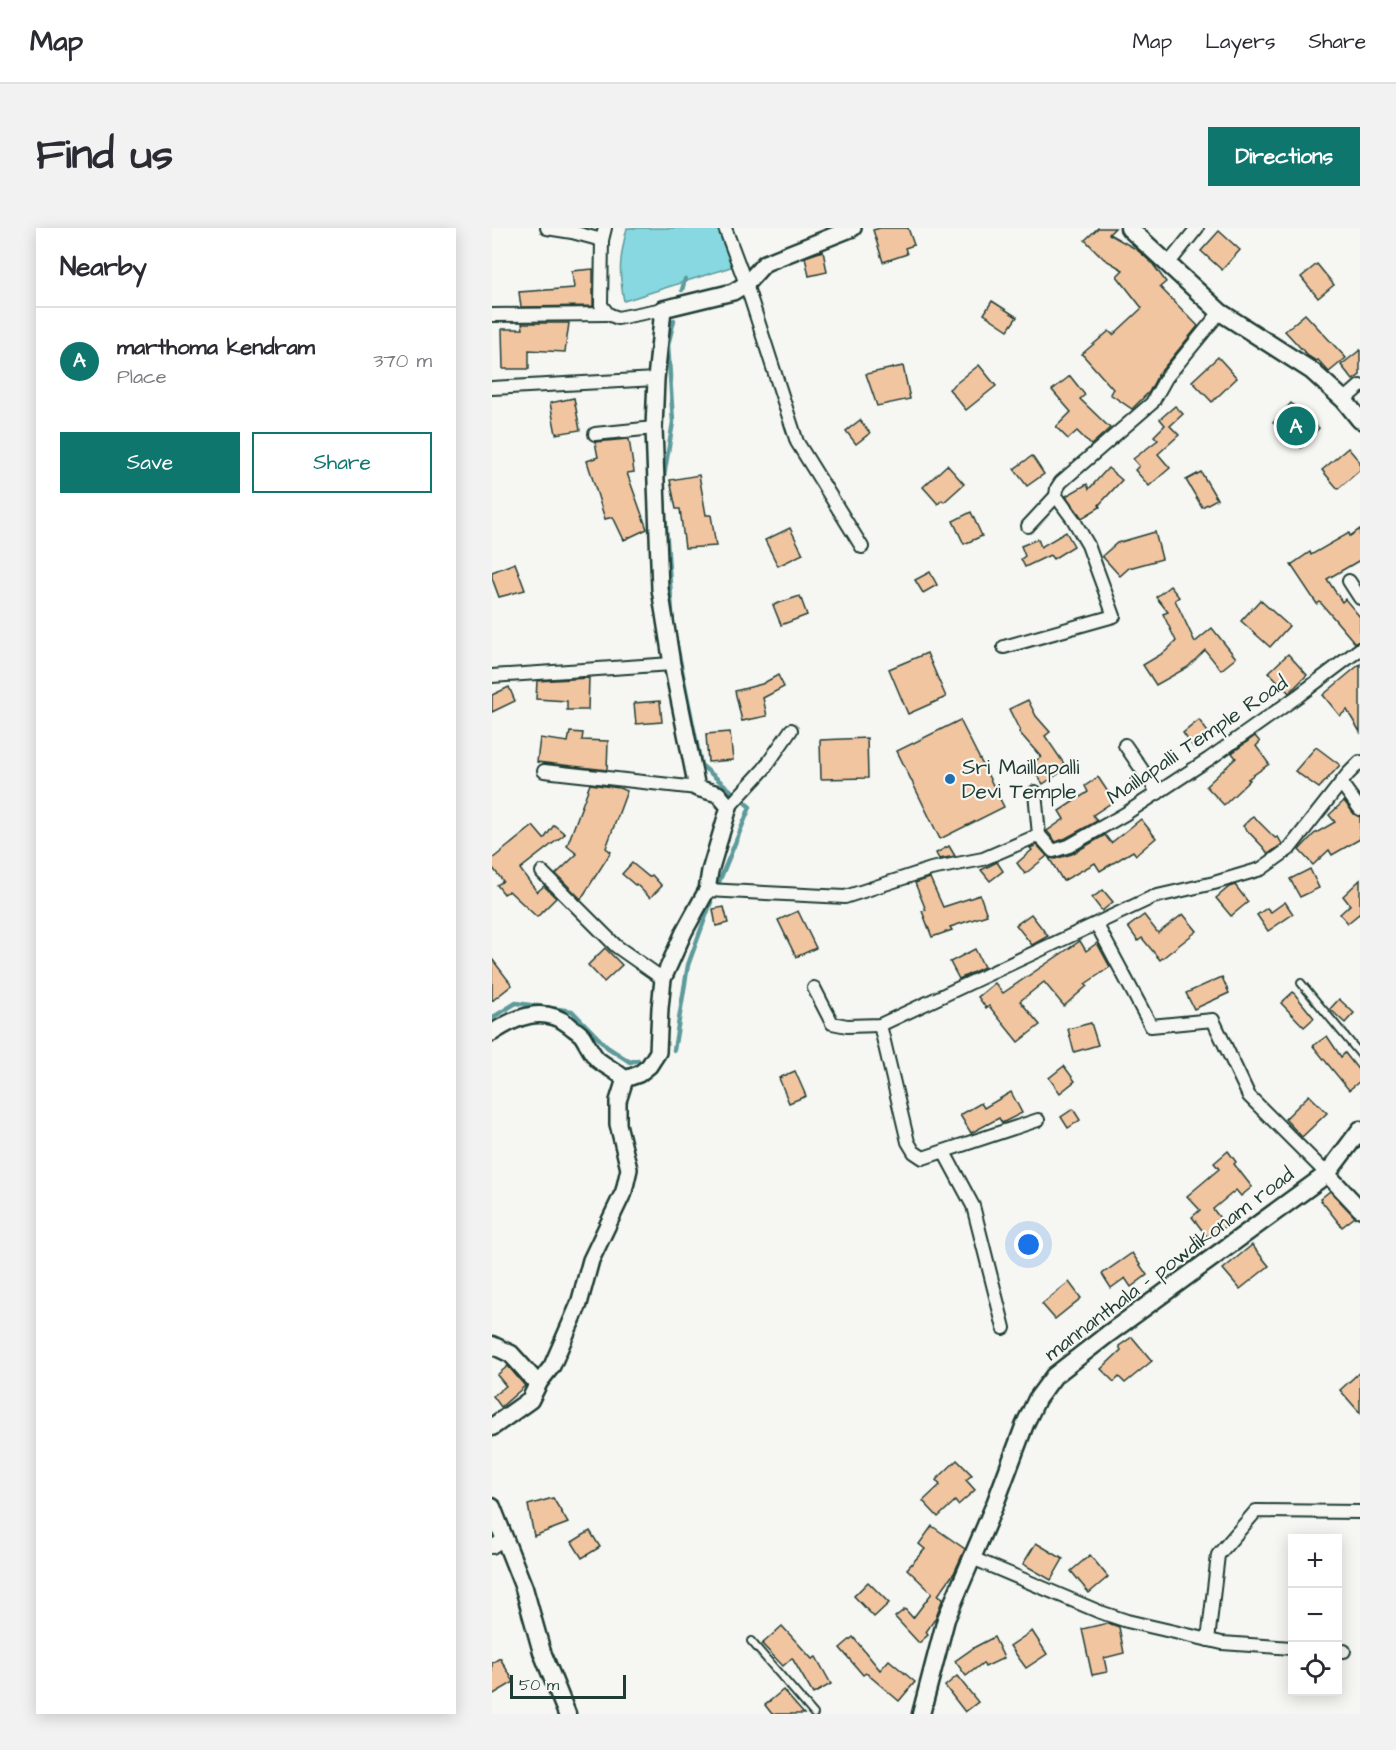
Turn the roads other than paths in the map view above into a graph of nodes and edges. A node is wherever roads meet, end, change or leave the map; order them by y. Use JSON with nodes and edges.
{"nodes":[{"id":1,"x":547,"y":228,"type":"edge"},
{"id":2,"x":725,"y":228,"type":"edge"},
{"id":3,"x":853,"y":228,"type":"edge"},
{"id":4,"x":1129,"y":228,"type":"edge"},
{"id":5,"x":1197,"y":228,"type":"edge"},
{"id":6,"x":604,"y":234,"type":"edge"},
{"id":7,"x":1167,"y":264,"type":"junction"},
{"id":8,"x":746,"y":284,"type":"junction"},
{"id":9,"x":663,"y":309,"type":"junction"},
{"id":10,"x":1220,"y":312,"type":"junction"},
{"id":11,"x":608,"y":314,"type":"junction"},
{"id":12,"x":492,"y":315,"type":"edge"},
{"id":13,"x":656,"y":379,"type":"junction"},
{"id":14,"x":1360,"y":386,"type":"edge"},
{"id":15,"x":492,"y":388,"type":"edge"},
{"id":16,"x":1344,"y":400,"type":"junction"},
{"id":17,"x":1360,"y":420,"type":"edge"},
{"id":18,"x":654,"y":428,"type":"junction"},
{"id":19,"x":595,"y":434,"type":"dead end"},
{"id":20,"x":1056,"y":496,"type":"junction"},
{"id":21,"x":1028,"y":526,"type":"dead end"},
{"id":22,"x":862,"y":548,"type":"dead end"},
{"id":23,"x":1349,"y":581,"type":"dead end"},
{"id":24,"x":1360,"y":598,"type":"edge"},
{"id":25,"x":1004,"y":647,"type":"dead end"},
{"id":26,"x":1360,"y":649,"type":"edge"},
{"id":27,"x":672,"y":664,"type":"junction"},
{"id":28,"x":492,"y":676,"type":"edge"},
{"id":29,"x":790,"y":730,"type":"dead end"},
{"id":30,"x":1125,"y":745,"type":"dead end"},
{"id":31,"x":1360,"y":762,"type":"edge"},
{"id":32,"x":544,"y":771,"type":"dead end"},
{"id":33,"x":1341,"y":783,"type":"junction"},
{"id":34,"x":697,"y":788,"type":"junction"},
{"id":35,"x":1035,"y":792,"type":"dead end"},
{"id":36,"x":1158,"y":793,"type":"junction"},
{"id":37,"x":729,"y":807,"type":"junction"},
{"id":38,"x":1360,"y":809,"type":"edge"},
{"id":39,"x":1039,"y":835,"type":"junction"},
{"id":40,"x":542,"y":872,"type":"dead end"},
{"id":41,"x":707,"y":890,"type":"junction"},
{"id":42,"x":1096,"y":924,"type":"junction"},
{"id":43,"x":663,"y":979,"type":"junction"},
{"id":44,"x":1301,"y":983,"type":"dead end"},
{"id":45,"x":814,"y":988,"type":"dead end"},
{"id":46,"x":880,"y":1025,"type":"junction"},
{"id":47,"x":492,"y":1033,"type":"edge"},
{"id":48,"x":1360,"y":1054,"type":"edge"},
{"id":49,"x":625,"y":1079,"type":"junction"},
{"id":50,"x":1038,"y":1120,"type":"dead end"},
{"id":51,"x":1360,"y":1130,"type":"edge"},
{"id":52,"x":944,"y":1152,"type":"junction"},
{"id":53,"x":1327,"y":1174,"type":"junction"},
{"id":54,"x":1360,"y":1209,"type":"edge"},
{"id":55,"x":1004,"y":1328,"type":"dead end"},
{"id":56,"x":492,"y":1345,"type":"edge"},
{"id":57,"x":538,"y":1384,"type":"junction"},
{"id":58,"x":492,"y":1427,"type":"edge"},
{"id":59,"x":492,"y":1507,"type":"edge"},
{"id":60,"x":1360,"y":1512,"type":"edge"},
{"id":61,"x":498,"y":1543,"type":"edge"},
{"id":62,"x":972,"y":1558,"type":"junction"},
{"id":63,"x":1208,"y":1640,"type":"junction"},
{"id":64,"x":751,"y":1641,"type":"dead end"},
{"id":65,"x":1288,"y":1648,"type":"edge"},
{"id":66,"x":567,"y":1714,"type":"edge"},
{"id":67,"x":814,"y":1714,"type":"edge"},
{"id":68,"x":921,"y":1714,"type":"edge"}],
"edges":[{"from":1,"to":6,"type":"street"},
{"from":2,"to":8,"type":"street"},
{"from":3,"to":8,"type":"street"},
{"from":4,"to":7,"type":"main road"},
{"from":5,"to":7,"type":"street"},
{"from":6,"to":11,"type":"street"},
{"from":7,"to":10,"type":"main road"},
{"from":8,"to":9,"type":"street"},
{"from":8,"to":22,"type":"street"},
{"from":9,"to":11,"type":"street"},
{"from":9,"to":13,"type":"street"},
{"from":10,"to":16,"type":"main road"},
{"from":10,"to":20,"type":"street"},
{"from":11,"to":12,"type":"street"},
{"from":13,"to":15,"type":"street"},
{"from":13,"to":18,"type":"street"},
{"from":14,"to":16,"type":"street"},
{"from":16,"to":17,"type":"main road"},
{"from":18,"to":19,"type":"street"},
{"from":18,"to":27,"type":"street"},
{"from":20,"to":21,"type":"street"},
{"from":20,"to":25,"type":"street"},
{"from":23,"to":24,"type":"street"},
{"from":26,"to":36,"type":"street","name":"Maillapalli Temple Road"},
{"from":27,"to":28,"type":"street"},
{"from":27,"to":34,"type":"street"},
{"from":29,"to":37,"type":"street"},
{"from":30,"to":36,"type":"street"},
{"from":31,"to":33,"type":"street"},
{"from":32,"to":34,"type":"street"},
{"from":33,"to":38,"type":"street"},
{"from":33,"to":42,"type":"street"},
{"from":34,"to":37,"type":"street"},
{"from":35,"to":39,"type":"street"},
{"from":36,"to":39,"type":"street","name":"Maillapalli Temple Road"},
{"from":37,"to":41,"type":"street"},
{"from":39,"to":41,"type":"street"},
{"from":40,"to":43,"type":"street"},
{"from":41,"to":43,"type":"street"},
{"from":42,"to":46,"type":"street"},
{"from":42,"to":53,"type":"street"},
{"from":43,"to":49,"type":"street"},
{"from":44,"to":48,"type":"lane"},
{"from":45,"to":46,"type":"street"},
{"from":46,"to":52,"type":"street"},
{"from":47,"to":49,"type":"street"},
{"from":49,"to":57,"type":"street"},
{"from":50,"to":52,"type":"street"},
{"from":51,"to":53,"type":"main road","name":"mannanthala - powdikonam road"},
{"from":52,"to":55,"type":"street"},
{"from":53,"to":54,"type":"street"},
{"from":53,"to":62,"type":"main road","name":"mannanthala - powdikonam road"},
{"from":56,"to":57,"type":"main road"},
{"from":57,"to":58,"type":"main road"},
{"from":59,"to":61,"type":"main road"},
{"from":60,"to":63,"type":"street"},
{"from":61,"to":66,"type":"main road"},
{"from":62,"to":63,"type":"street"},
{"from":62,"to":68,"type":"main road","name":"mannanthala - powdikonam road"},
{"from":63,"to":65,"type":"street"},
{"from":64,"to":67,"type":"lane"}]}
